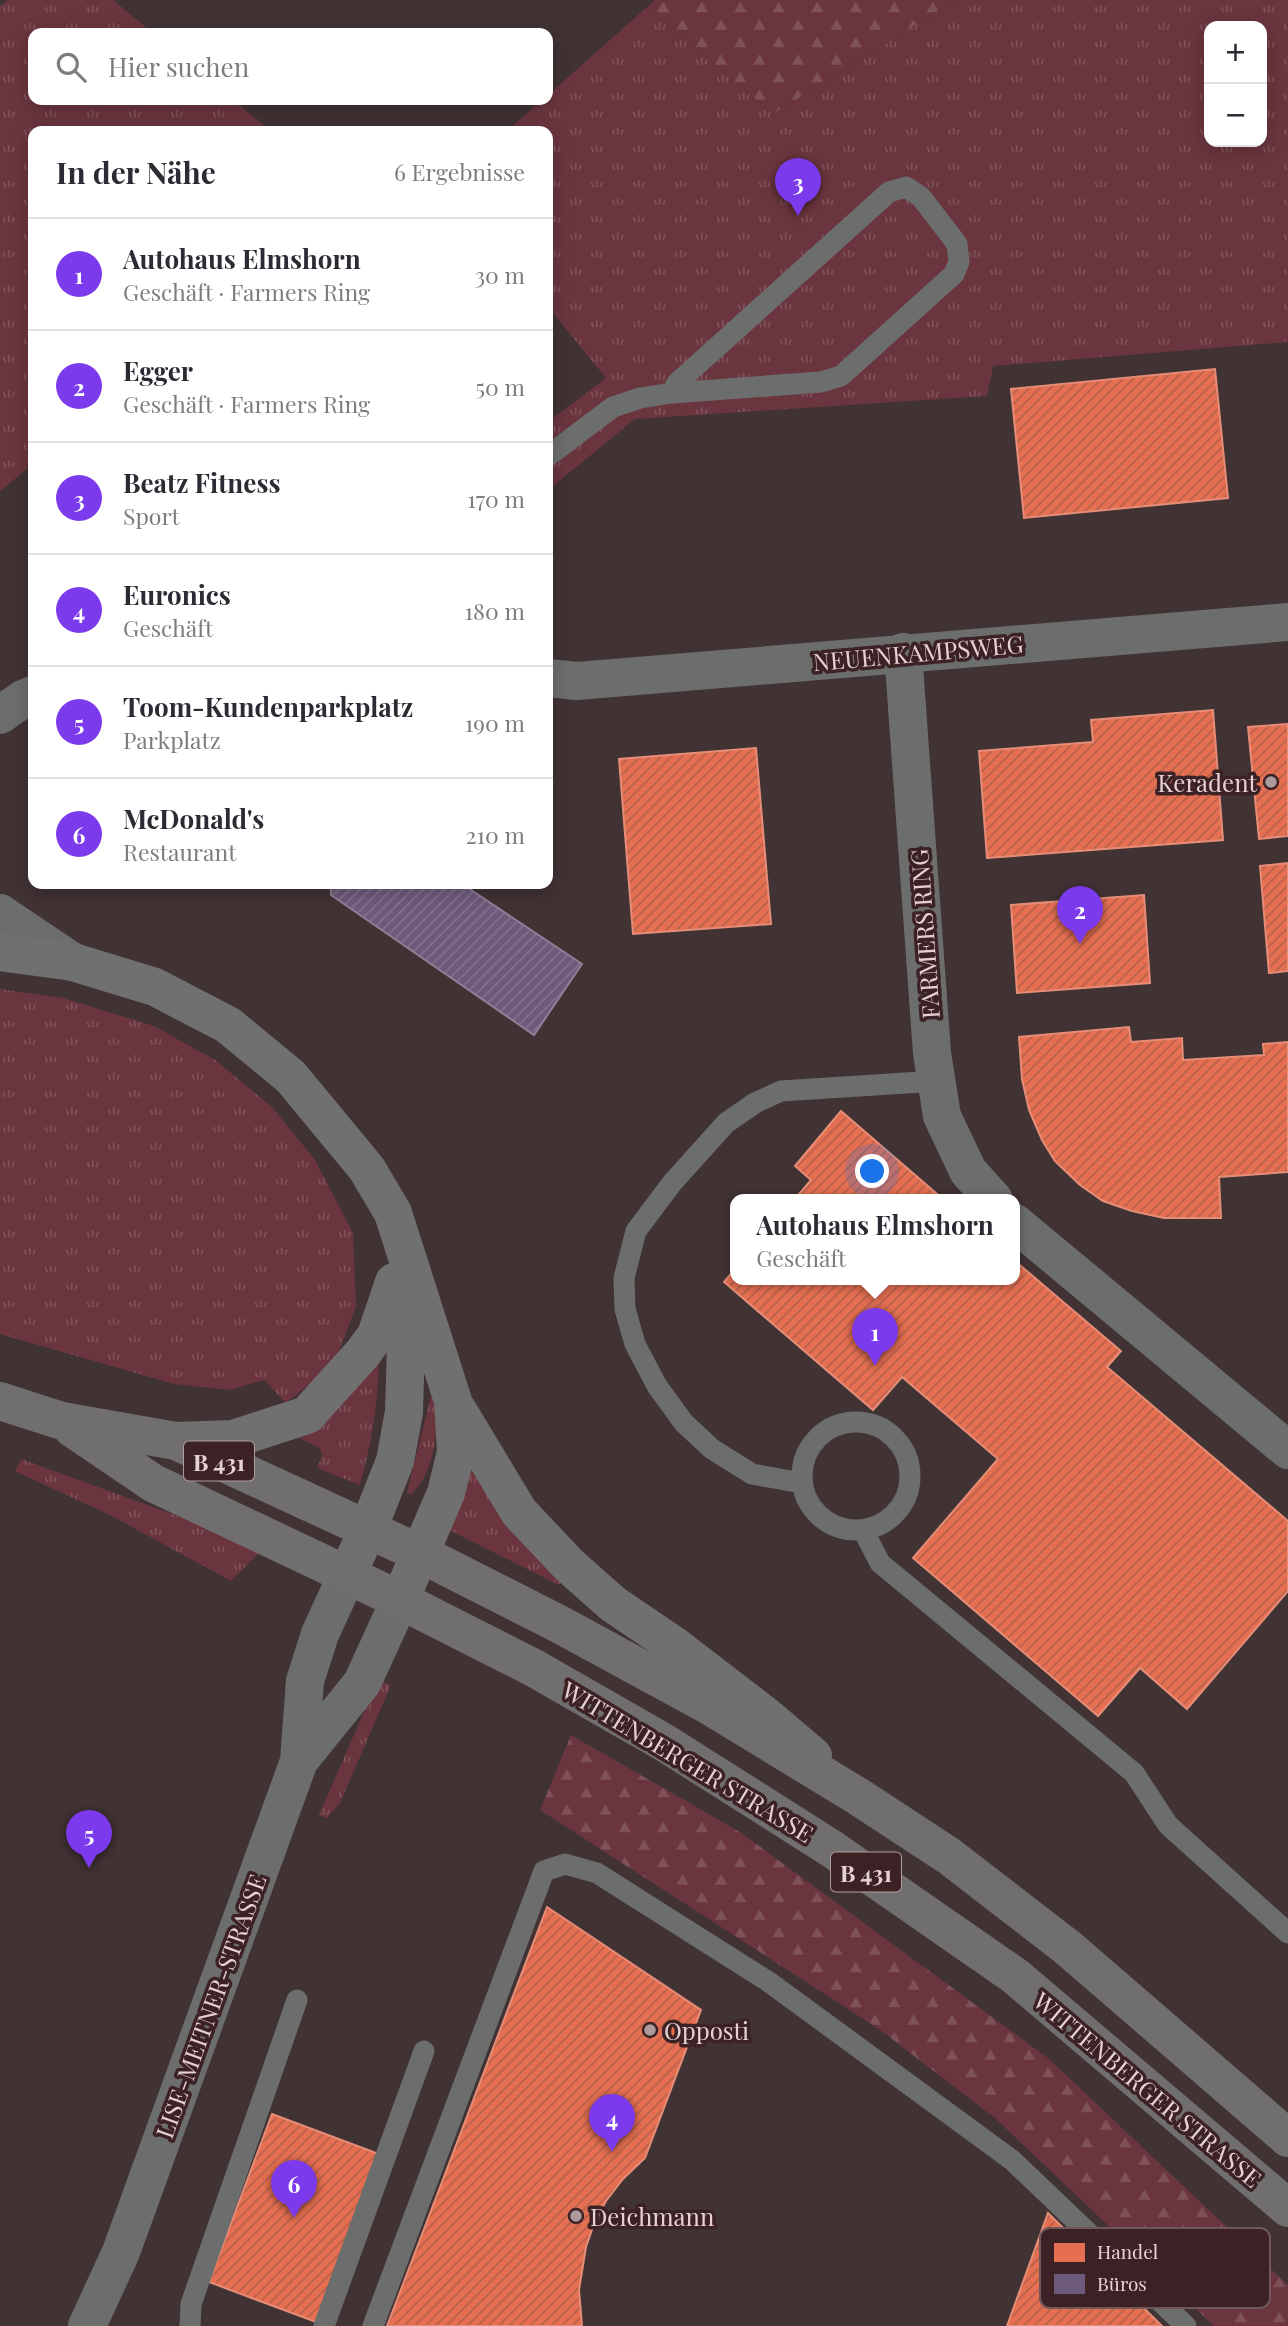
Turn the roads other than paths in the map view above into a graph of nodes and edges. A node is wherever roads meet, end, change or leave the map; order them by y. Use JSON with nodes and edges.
{"nodes":[{"id":1,"x":672,"y":393,"type":"junction"},
{"id":2,"x":553,"y":452,"type":"edge"},
{"id":3,"x":1288,"y":622,"type":"edge"},
{"id":4,"x":903,"y":653,"type":"junction"},
{"id":5,"x":553,"y":679,"type":"edge"},
{"id":6,"x":28,"y":698,"type":"edge"},
{"id":7,"x":0,"y":715,"type":"edge"},
{"id":8,"x":0,"y":913,"type":"edge"},
{"id":9,"x":0,"y":953,"type":"edge"},
{"id":10,"x":73,"y":962,"type":"junction"},
{"id":11,"x":937,"y":1081,"type":"junction"},
{"id":12,"x":337,"y":1133,"type":"junction"},
{"id":13,"x":989,"y":1194,"type":"edge"},
{"id":14,"x":1020,"y":1227,"type":"edge"},
{"id":15,"x":395,"y":1280,"type":"junction"},
{"id":16,"x":0,"y":1401,"type":"edge"},
{"id":17,"x":453,"y":1401,"type":"junction"},
{"id":18,"x":62,"y":1420,"type":"junction"},
{"id":19,"x":176,"y":1441,"type":"junction"},
{"id":20,"x":1288,"y":1450,"type":"edge"},
{"id":21,"x":802,"y":1483,"type":"junction"},
{"id":22,"x":368,"y":1529,"type":"junction"},
{"id":23,"x":863,"y":1530,"type":"junction"},
{"id":24,"x":419,"y":1553,"type":"junction"},
{"id":25,"x":347,"y":1575,"type":"junction"},
{"id":26,"x":400,"y":1600,"type":"junction"},
{"id":27,"x":299,"y":1761,"type":"junction"},
{"id":28,"x":859,"y":1797,"type":"junction"},
{"id":29,"x":1288,"y":1933,"type":"edge"},
{"id":30,"x":297,"y":2000,"type":"dead end"},
{"id":31,"x":424,"y":2051,"type":"dead end"},
{"id":32,"x":1288,"y":2138,"type":"edge"},
{"id":33,"x":1288,"y":2208,"type":"edge"},
{"id":34,"x":1083,"y":2228,"type":"edge"},
{"id":35,"x":121,"y":2252,"type":"junction"},
{"id":36,"x":1167,"y":2308,"type":"edge"},
{"id":37,"x":87,"y":2326,"type":"edge"},
{"id":38,"x":114,"y":2326,"type":"edge"},
{"id":39,"x":190,"y":2326,"type":"edge"},
{"id":40,"x":324,"y":2326,"type":"edge"},
{"id":41,"x":373,"y":2326,"type":"edge"},
{"id":42,"x":1186,"y":2326,"type":"edge"}],
"edges":[{"from":1,"to":1,"type":"lane"},
{"from":1,"to":2,"type":"lane"},
{"from":3,"to":4,"type":"street","name":"NEUENKAMPSWEG"},
{"from":4,"to":5,"type":"street","name":"NEUENKAMPSWEG"},
{"from":4,"to":11,"type":"street","name":"FARMERS RING"},
{"from":6,"to":7,"type":"street"},
{"from":8,"to":10,"type":"street"},
{"from":9,"to":10,"type":"main road"},
{"from":10,"to":12,"type":"main road"},
{"from":11,"to":13,"type":"street","name":"FARMERS RING"},
{"from":11,"to":21,"type":"lane"},
{"from":12,"to":15,"type":"main road"},
{"from":12,"to":17,"type":"main road"},
{"from":14,"to":20,"type":"street"},
{"from":15,"to":19,"type":"main road"},
{"from":15,"to":22,"type":"main road"},
{"from":16,"to":18,"type":"main road","number":"B 431"},
{"from":17,"to":24,"type":"main road"},
{"from":17,"to":28,"type":"main road"},
{"from":18,"to":19,"type":"main road","number":"B 431"},
{"from":18,"to":25,"type":"main road","number":"B 431"},
{"from":19,"to":22,"type":"main road","number":"B 431"},
{"from":21,"to":23,"type":"lane"},
{"from":21,"to":23,"type":"lane"},
{"from":22,"to":24,"type":"main road","number":"B 431"},
{"from":22,"to":25,"type":"main road"},
{"from":23,"to":29,"type":"lane"},
{"from":24,"to":26,"type":"main road"},
{"from":24,"to":28,"type":"main road","number":"B 431"},
{"from":25,"to":26,"type":"main road","name":"WITTENBERGER STRASSE","number":"B 431"},
{"from":25,"to":27,"type":"street","name":"LISE-MEITNER-STRASSE"},
{"from":26,"to":27,"type":"street","name":"LISE-MEITNER-STRASSE"},
{"from":26,"to":33,"type":"main road","name":"WITTENBERGER STRASSE","number":"B 431"},
{"from":27,"to":35,"type":"street","name":"LISE-MEITNER-STRASSE"},
{"from":28,"to":32,"type":"main road","number":"B 431"},
{"from":30,"to":39,"type":"lane"},
{"from":31,"to":40,"type":"lane"},
{"from":34,"to":41,"type":"lane"},
{"from":35,"to":37,"type":"street","name":"LISE-MEITNER-STRASSE"},
{"from":35,"to":38,"type":"street","name":"LISE-MEITNER-STRASSE"},
{"from":36,"to":42,"type":"lane"}]}
